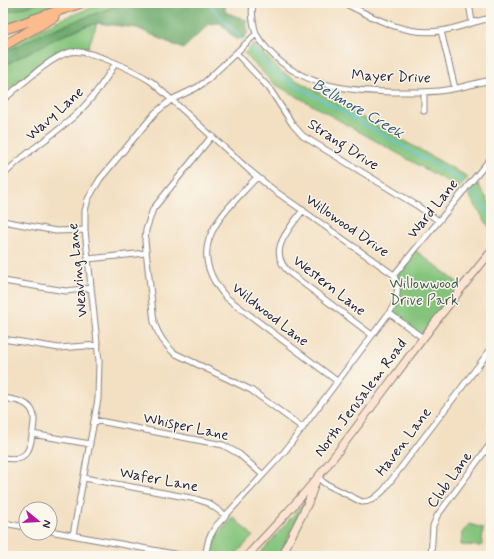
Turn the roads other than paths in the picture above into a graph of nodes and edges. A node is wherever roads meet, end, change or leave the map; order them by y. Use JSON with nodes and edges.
{"nodes":[{"id":1,"x":252,"y":3,"type":"edge"},
{"id":2,"x":344,"y":3,"type":"edge"},
{"id":3,"x":470,"y":3,"type":"edge"},
{"id":4,"x":77,"y":5,"type":"edge"},
{"id":5,"x":491,"y":18,"type":"edge"},
{"id":6,"x":472,"y":22,"type":"junction"},
{"id":7,"x":3,"y":30,"type":"edge"},
{"id":8,"x":441,"y":31,"type":"junction"},
{"id":9,"x":256,"y":34,"type":"junction"},
{"id":10,"x":3,"y":46,"type":"edge"},
{"id":11,"x":236,"y":53,"type":"junction"},
{"id":12,"x":115,"y":64,"type":"junction"},
{"id":13,"x":491,"y":80,"type":"edge"},
{"id":14,"x":455,"y":88,"type":"junction"},
{"id":15,"x":424,"y":92,"type":"junction"},
{"id":16,"x":3,"y":100,"type":"edge"},
{"id":17,"x":171,"y":100,"type":"junction"},
{"id":18,"x":424,"y":111,"type":"dead end"},
{"id":19,"x":212,"y":136,"type":"junction"},
{"id":20,"x":491,"y":158,"type":"edge"},
{"id":21,"x":3,"y":176,"type":"edge"},
{"id":22,"x":257,"y":177,"type":"junction"},
{"id":23,"x":303,"y":210,"type":"junction"},
{"id":24,"x":439,"y":220,"type":"junction"},
{"id":25,"x":3,"y":221,"type":"edge"},
{"id":26,"x":85,"y":230,"type":"junction"},
{"id":27,"x":491,"y":252,"type":"edge"},
{"id":28,"x":146,"y":253,"type":"junction"},
{"id":29,"x":88,"y":259,"type":"junction"},
{"id":30,"x":394,"y":275,"type":"junction"},
{"id":31,"x":3,"y":281,"type":"edge"},
{"id":32,"x":91,"y":288,"type":"junction"},
{"id":33,"x":389,"y":313,"type":"junction"},
{"id":34,"x":372,"y":335,"type":"junction"},
{"id":35,"x":423,"y":338,"type":"junction"},
{"id":36,"x":3,"y":339,"type":"edge"},
{"id":37,"x":98,"y":345,"type":"junction"},
{"id":38,"x":491,"y":349,"type":"edge"},
{"id":39,"x":337,"y":382,"type":"junction"},
{"id":40,"x":3,"y":398,"type":"edge"},
{"id":41,"x":94,"y":420,"type":"junction"},
{"id":42,"x":303,"y":428,"type":"junction"},
{"id":43,"x":32,"y":434,"type":"junction"},
{"id":44,"x":491,"y":443,"type":"edge"},
{"id":45,"x":90,"y":444,"type":"junction"},
{"id":46,"x":3,"y":458,"type":"edge"},
{"id":47,"x":263,"y":475,"type":"junction"},
{"id":48,"x":318,"y":477,"type":"junction"},
{"id":49,"x":84,"y":478,"type":"junction"},
{"id":50,"x":225,"y":516,"type":"junction"},
{"id":51,"x":3,"y":523,"type":"edge"},
{"id":52,"x":18,"y":526,"type":"edge"},
{"id":53,"x":58,"y":532,"type":"edge"},
{"id":54,"x":73,"y":535,"type":"junction"},
{"id":55,"x":185,"y":556,"type":"edge"},
{"id":56,"x":205,"y":556,"type":"edge"},
{"id":57,"x":247,"y":556,"type":"edge"},
{"id":58,"x":285,"y":556,"type":"edge"},
{"id":59,"x":431,"y":556,"type":"edge"}],
"edges":[{"from":1,"to":9,"type":"street"},
{"from":2,"to":8,"type":"street"},
{"from":3,"to":6,"type":"street"},
{"from":4,"to":7,"type":"highway"},
{"from":4,"to":10,"type":"highway"},
{"from":5,"to":6,"type":"street"},
{"from":6,"to":8,"type":"street"},
{"from":8,"to":14,"type":"street"},
{"from":9,"to":11,"type":"street","name":"Weaving Lane"},
{"from":9,"to":15,"type":"street","name":"Mayer Drive"},
{"from":11,"to":17,"type":"street","name":"Weaving Lane"},
{"from":11,"to":24,"type":"street","name":"Strang Drive"},
{"from":12,"to":16,"type":"street","name":"Willowood Drive"},
{"from":12,"to":17,"type":"street","name":"Willowood Drive"},
{"from":12,"to":21,"type":"street","name":"Wavy Lane"},
{"from":13,"to":14,"type":"street","name":"Mayer Drive"},
{"from":14,"to":15,"type":"street","name":"Mayer Drive"},
{"from":15,"to":18,"type":"street"},
{"from":17,"to":19,"type":"street","name":"Willowood Drive"},
{"from":17,"to":26,"type":"street","name":"Weaving Lane"},
{"from":19,"to":22,"type":"street","name":"Willowood Drive"},
{"from":19,"to":28,"type":"street"},
{"from":20,"to":24,"type":"street","name":"Ward Lane"},
{"from":22,"to":23,"type":"street","name":"Willowood Drive"},
{"from":22,"to":39,"type":"street","name":"Wildwood Lane"},
{"from":23,"to":30,"type":"street","name":"Willowood Drive"},
{"from":23,"to":34,"type":"street","name":"Western Lane"},
{"from":24,"to":30,"type":"street","name":"Ward Lane"},
{"from":25,"to":26,"type":"street"},
{"from":26,"to":29,"type":"street","name":"Weaving Lane"},
{"from":27,"to":35,"type":"main road","name":"North Jerusalem Road"},
{"from":28,"to":29,"type":"street"},
{"from":28,"to":42,"type":"street"},
{"from":29,"to":32,"type":"street","name":"Weaving Lane"},
{"from":30,"to":33,"type":"street","name":"Willowood Drive"},
{"from":31,"to":32,"type":"street"},
{"from":32,"to":37,"type":"street","name":"Weaving Lane"},
{"from":33,"to":34,"type":"street","name":"Willowood Drive"},
{"from":33,"to":35,"type":"street"},
{"from":34,"to":39,"type":"street","name":"Willowood Drive"},
{"from":35,"to":48,"type":"main road","name":"North Jerusalem Road"},
{"from":36,"to":37,"type":"street"},
{"from":37,"to":41,"type":"street","name":"Weaving Lane"},
{"from":38,"to":48,"type":"street","name":"Haven Lane"},
{"from":39,"to":42,"type":"street","name":"Willowood Drive"},
{"from":40,"to":43,"type":"street"},
{"from":41,"to":45,"type":"street","name":"Weaving Lane"},
{"from":41,"to":47,"type":"street","name":"Whisper Lane"},
{"from":42,"to":47,"type":"street","name":"Willowood Drive"},
{"from":43,"to":45,"type":"street"},
{"from":43,"to":46,"type":"street"},
{"from":44,"to":59,"type":"street","name":"Club Lane"},
{"from":45,"to":49,"type":"street","name":"Weaving Lane"},
{"from":47,"to":50,"type":"street","name":"Willowood Drive"},
{"from":48,"to":57,"type":"main road","name":"North Jerusalem Road"},
{"from":48,"to":58,"type":"main road"},
{"from":49,"to":50,"type":"street","name":"Wafer Lane"},
{"from":49,"to":54,"type":"street","name":"Weaving Lane"},
{"from":50,"to":56,"type":"street","name":"Willowood Drive"},
{"from":51,"to":52,"type":"street"},
{"from":53,"to":54,"type":"street"},
{"from":54,"to":55,"type":"street"}]}
